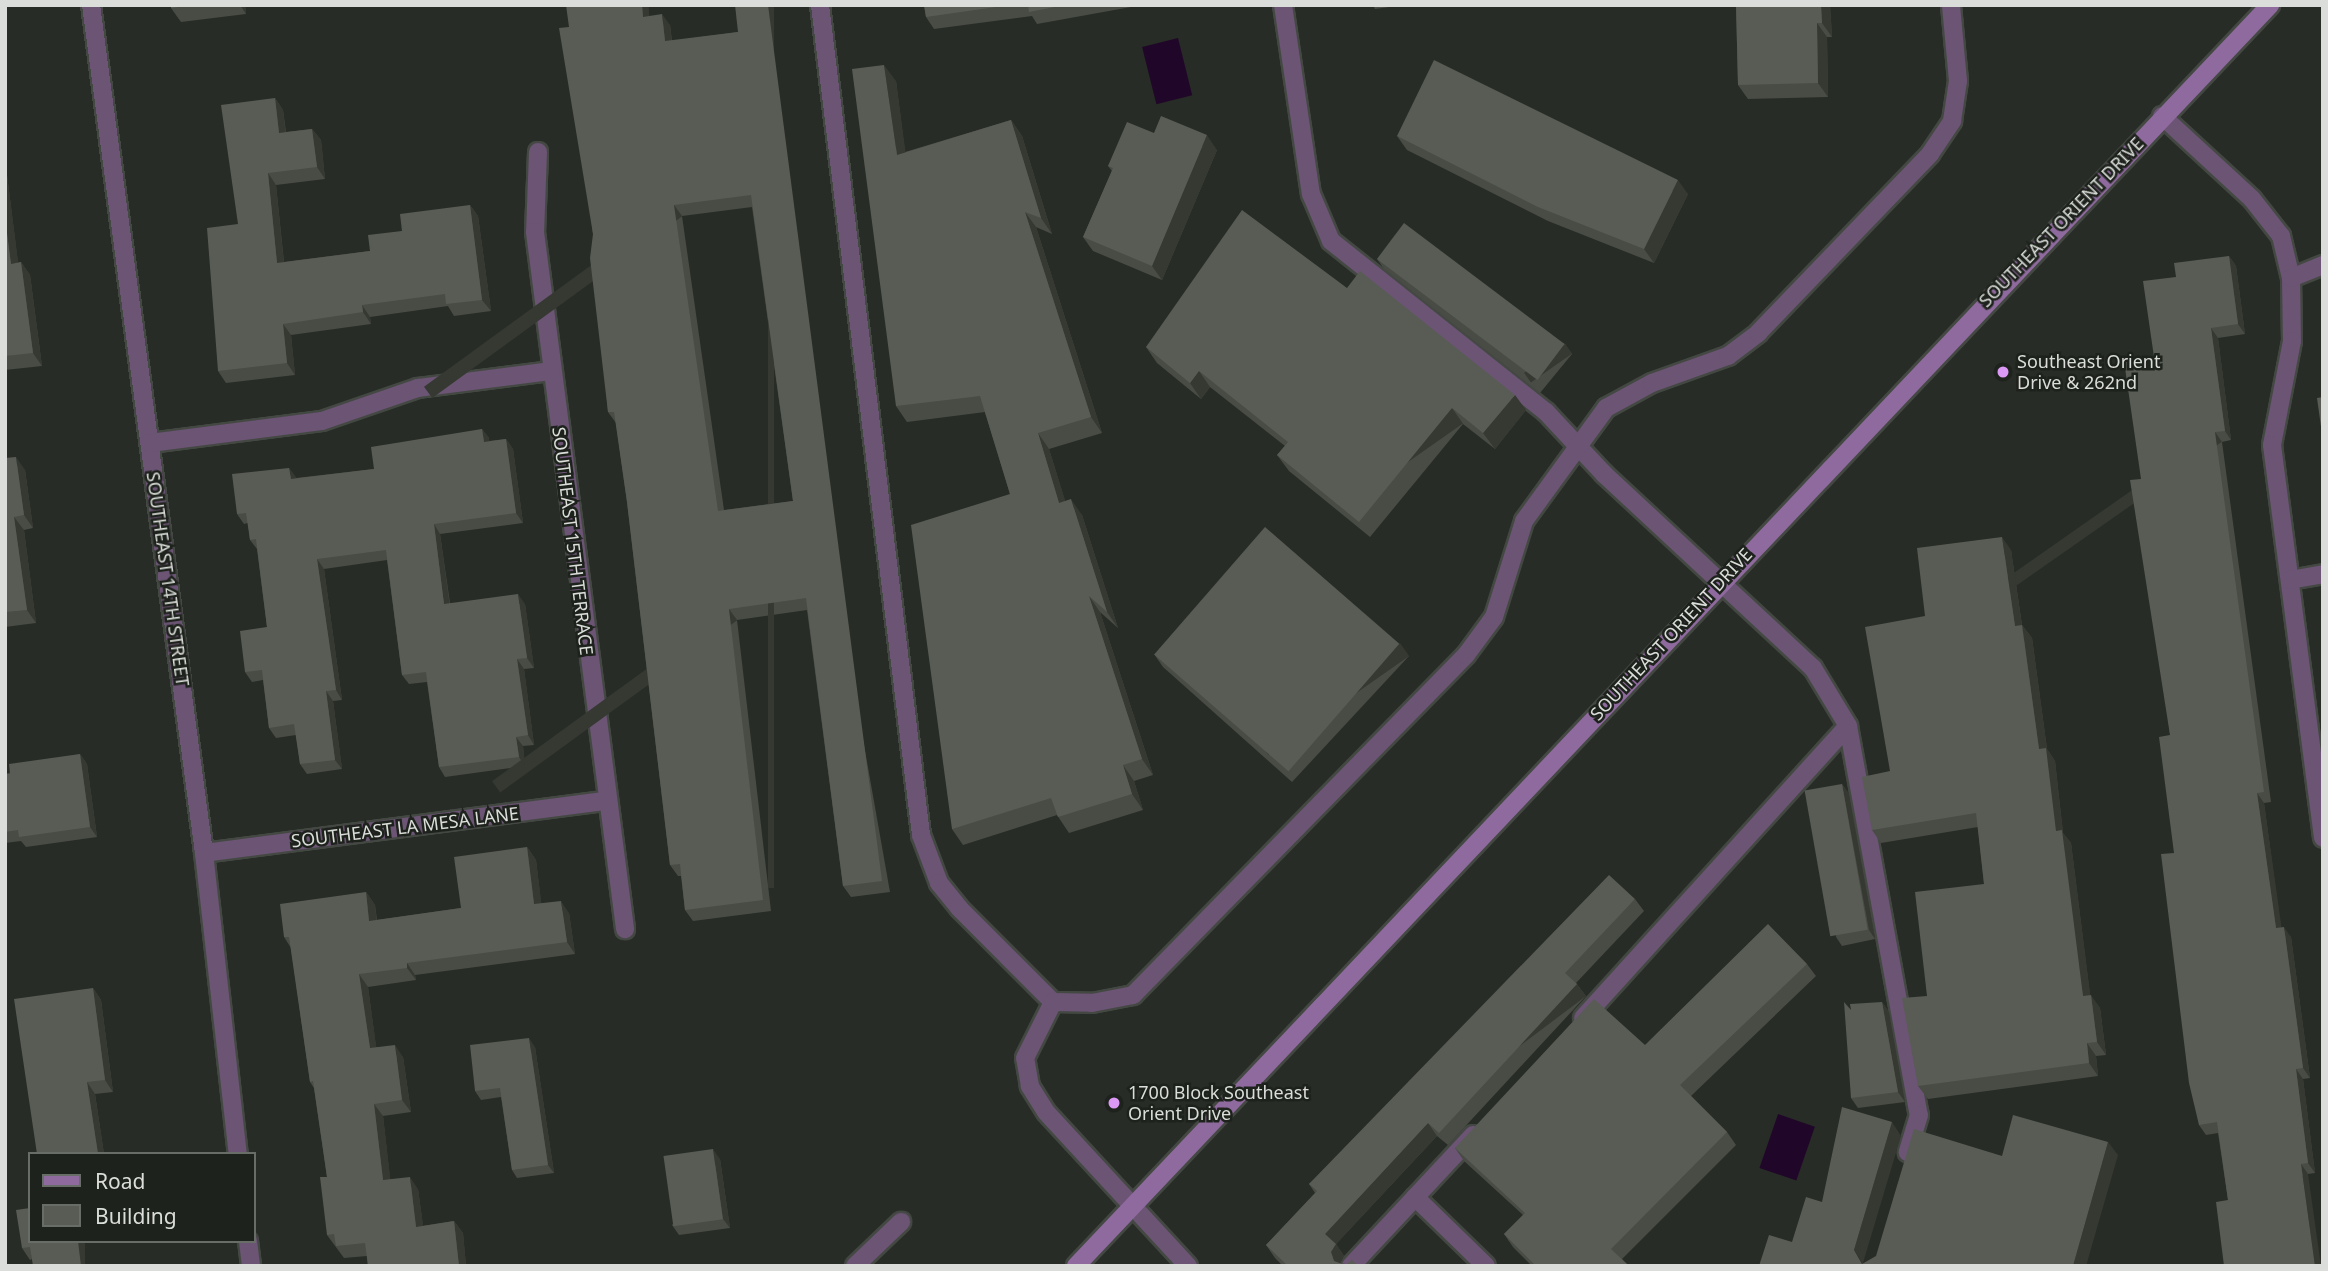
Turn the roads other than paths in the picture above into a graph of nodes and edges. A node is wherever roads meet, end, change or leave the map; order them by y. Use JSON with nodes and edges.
{"nodes":[{"id":1,"x":91,"y":5,"type":"edge"},
{"id":2,"x":820,"y":5,"type":"edge"},
{"id":3,"x":1283,"y":5,"type":"edge"},
{"id":4,"x":1951,"y":5,"type":"edge"},
{"id":5,"x":2270,"y":5,"type":"edge"},
{"id":6,"x":2162,"y":116,"type":"junction"},
{"id":7,"x":538,"y":152,"type":"dead end"},
{"id":8,"x":2323,"y":265,"type":"edge"},
{"id":9,"x":2291,"y":278,"type":"junction"},
{"id":10,"x":551,"y":371,"type":"junction"},
{"id":11,"x":150,"y":443,"type":"junction"},
{"id":12,"x":1576,"y":444,"type":"junction"},
{"id":13,"x":2323,"y":575,"type":"edge"},
{"id":14,"x":2290,"y":580,"type":"junction"},
{"id":15,"x":1719,"y":583,"type":"junction"},
{"id":16,"x":1847,"y":726,"type":"junction"},
{"id":17,"x":607,"y":801,"type":"junction"},
{"id":18,"x":2323,"y":838,"type":"edge"},
{"id":19,"x":204,"y":853,"type":"junction"},
{"id":20,"x":625,"y":929,"type":"dead end"},
{"id":21,"x":1053,"y":1002,"type":"junction"},
{"id":22,"x":1568,"y":1034,"type":"edge"},
{"id":23,"x":1482,"y":1126,"type":"edge"},
{"id":24,"x":238,"y":1152,"type":"edge"},
{"id":25,"x":1904,"y":1165,"type":"edge"},
{"id":26,"x":1415,"y":1197,"type":"junction"},
{"id":27,"x":1132,"y":1206,"type":"junction"},
{"id":28,"x":901,"y":1222,"type":"dead end"},
{"id":29,"x":248,"y":1243,"type":"edge"},
{"id":30,"x":251,"y":1266,"type":"edge"},
{"id":31,"x":855,"y":1266,"type":"edge"},
{"id":32,"x":1076,"y":1266,"type":"edge"},
{"id":33,"x":1188,"y":1266,"type":"edge"},
{"id":34,"x":1351,"y":1266,"type":"edge"},
{"id":35,"x":1486,"y":1266,"type":"edge"}],
"edges":[{"from":1,"to":11,"type":"street","name":"SOUTHEAST 14TH STREET"},
{"from":2,"to":21,"type":"street"},
{"from":3,"to":12,"type":"street"},
{"from":4,"to":12,"type":"street"},
{"from":5,"to":6,"type":"main road","name":"SOUTHEAST ORIENT DRIVE"},
{"from":6,"to":9,"type":"street"},
{"from":6,"to":15,"type":"main road","name":"SOUTHEAST ORIENT DRIVE"},
{"from":7,"to":10,"type":"street","name":"SOUTHEAST 15TH TERRACE"},
{"from":8,"to":9,"type":"street"},
{"from":9,"to":14,"type":"street"},
{"from":10,"to":11,"type":"street"},
{"from":10,"to":17,"type":"street","name":"SOUTHEAST 15TH TERRACE"},
{"from":11,"to":19,"type":"street","name":"SOUTHEAST 14TH STREET"},
{"from":12,"to":15,"type":"street"},
{"from":12,"to":21,"type":"street"},
{"from":13,"to":14,"type":"street"},
{"from":14,"to":18,"type":"street"},
{"from":15,"to":16,"type":"street"},
{"from":15,"to":27,"type":"main road","name":"SOUTHEAST ORIENT DRIVE"},
{"from":16,"to":22,"type":"street"},
{"from":16,"to":25,"type":"street"},
{"from":17,"to":19,"type":"street","name":"SOUTHEAST LA MESA LANE"},
{"from":17,"to":20,"type":"street","name":"SOUTHEAST 15TH TERRACE"},
{"from":19,"to":24,"type":"street","name":"SOUTHEAST 14TH STREET"},
{"from":21,"to":27,"type":"street"},
{"from":23,"to":26,"type":"street"},
{"from":26,"to":34,"type":"street"},
{"from":26,"to":35,"type":"street"},
{"from":27,"to":32,"type":"main road","name":"SOUTHEAST ORIENT DRIVE"},
{"from":27,"to":33,"type":"street"},
{"from":28,"to":31,"type":"street"},
{"from":29,"to":30,"type":"street"}]}
